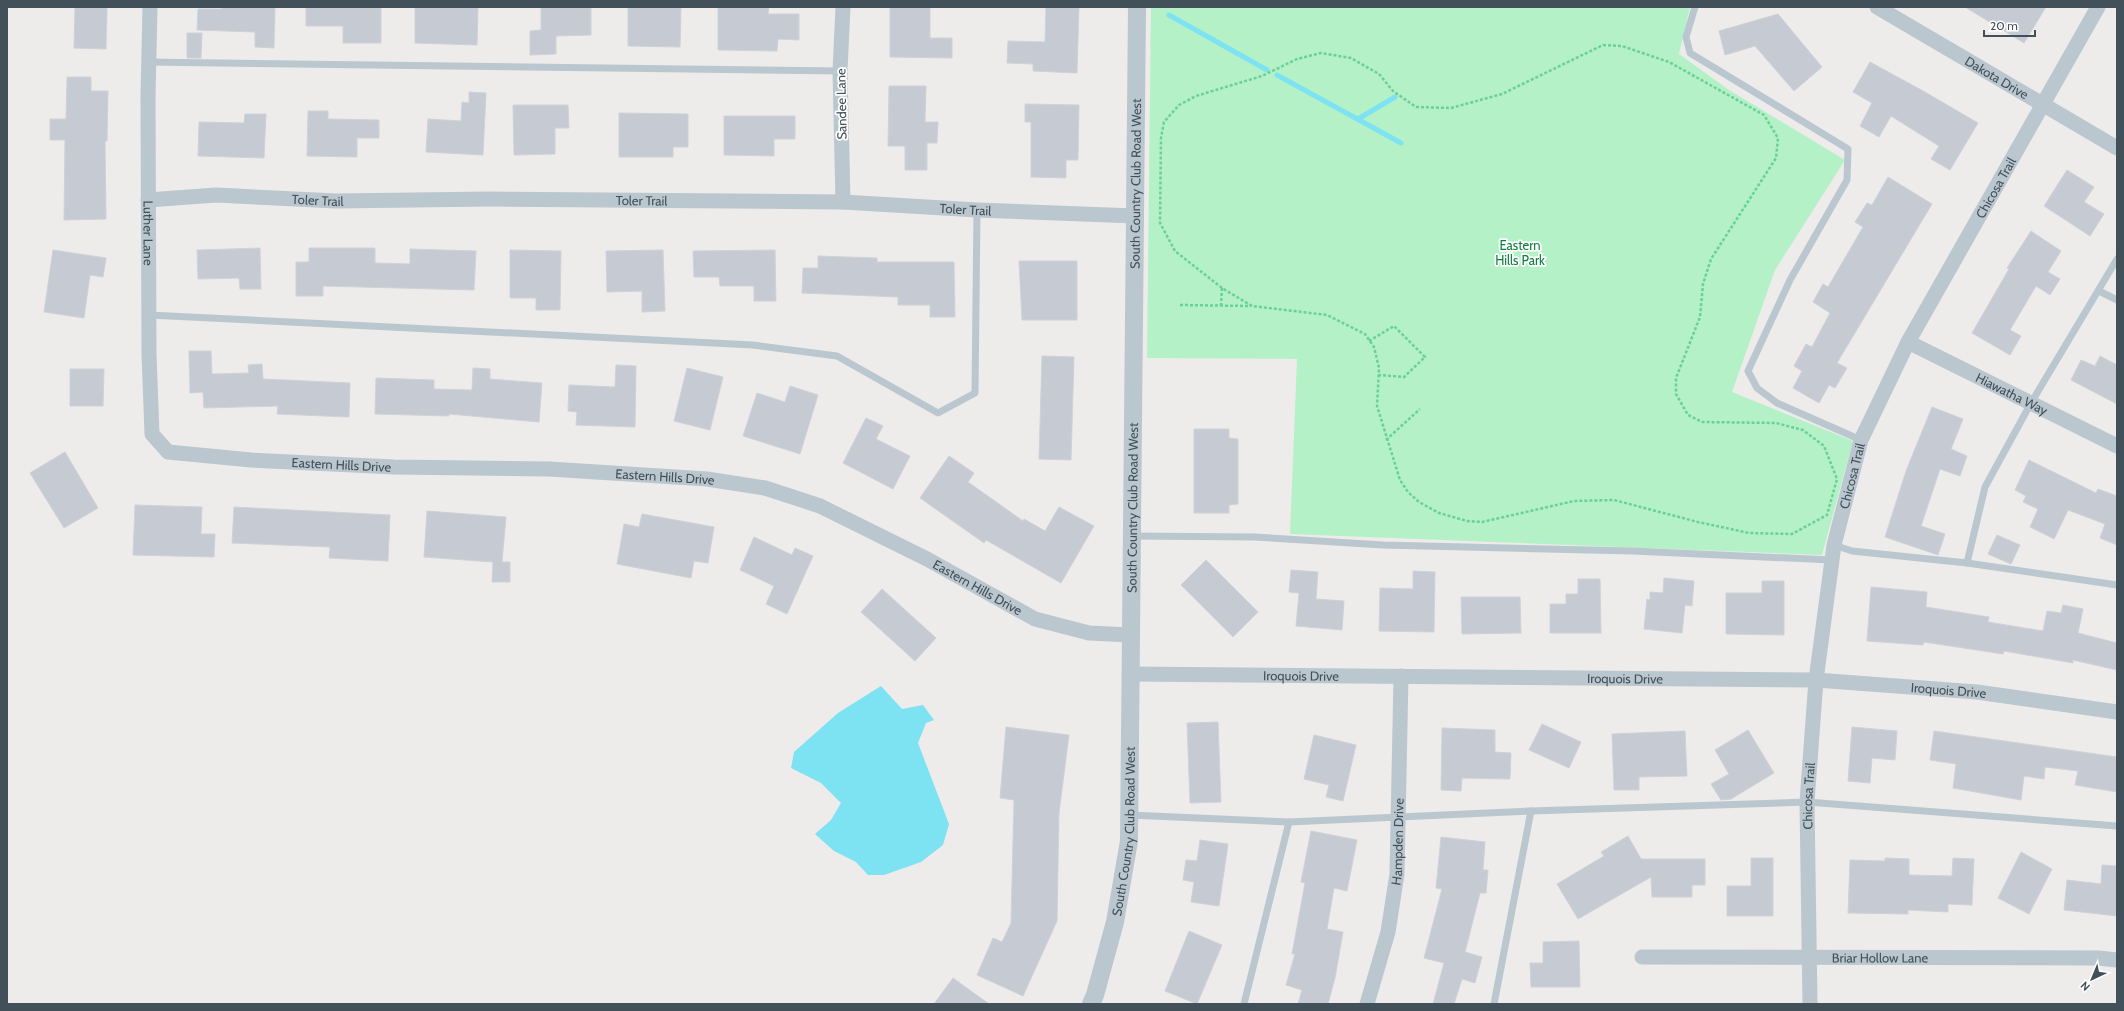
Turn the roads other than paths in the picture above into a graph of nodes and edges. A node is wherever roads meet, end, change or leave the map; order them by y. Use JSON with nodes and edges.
{"nodes":[{"id":1,"x":150,"y":7,"type":"edge"},
{"id":2,"x":844,"y":7,"type":"edge"},
{"id":3,"x":1137,"y":7,"type":"edge"},
{"id":4,"x":1695,"y":7,"type":"edge"},
{"id":5,"x":1877,"y":7,"type":"edge"},
{"id":6,"x":2098,"y":7,"type":"edge"},
{"id":7,"x":148,"y":62,"type":"junction"},
{"id":8,"x":840,"y":71,"type":"junction"},
{"id":9,"x":2043,"y":103,"type":"junction"},
{"id":10,"x":2117,"y":148,"type":"edge"},
{"id":11,"x":148,"y":200,"type":"junction"},
{"id":12,"x":844,"y":202,"type":"junction"},
{"id":13,"x":977,"y":210,"type":"junction"},
{"id":14,"x":1135,"y":216,"type":"junction"},
{"id":15,"x":2117,"y":260,"type":"edge"},
{"id":16,"x":2099,"y":291,"type":"junction"},
{"id":17,"x":2117,"y":300,"type":"edge"},
{"id":18,"x":149,"y":316,"type":"junction"},
{"id":19,"x":1908,"y":342,"type":"junction"},
{"id":20,"x":2030,"y":403,"type":"junction"},
{"id":21,"x":1861,"y":440,"type":"junction"},
{"id":22,"x":2117,"y":446,"type":"edge"},
{"id":23,"x":168,"y":452,"type":"joint"},
{"id":24,"x":1132,"y":536,"type":"junction"},
{"id":25,"x":1834,"y":545,"type":"junction"},
{"id":26,"x":1832,"y":560,"type":"junction"},
{"id":27,"x":1967,"y":563,"type":"junction"},
{"id":28,"x":2117,"y":585,"type":"edge"},
{"id":29,"x":1130,"y":635,"type":"junction"},
{"id":30,"x":1131,"y":674,"type":"junction"},
{"id":31,"x":1400,"y":676,"type":"junction"},
{"id":32,"x":1816,"y":680,"type":"junction"},
{"id":33,"x":2117,"y":712,"type":"edge"},
{"id":34,"x":1807,"y":802,"type":"junction"},
{"id":35,"x":1531,"y":811,"type":"junction"},
{"id":36,"x":1129,"y":815,"type":"junction"},
{"id":37,"x":1398,"y":817,"type":"junction"},
{"id":38,"x":1289,"y":822,"type":"junction"},
{"id":39,"x":2117,"y":826,"type":"edge"},
{"id":40,"x":1810,"y":956,"type":"junction"},
{"id":41,"x":1642,"y":957,"type":"dead end"},
{"id":42,"x":2117,"y":960,"type":"edge"},
{"id":43,"x":1091,"y":1004,"type":"edge"},
{"id":44,"x":1244,"y":1004,"type":"edge"},
{"id":45,"x":1367,"y":1004,"type":"edge"},
{"id":46,"x":1494,"y":1004,"type":"edge"},
{"id":47,"x":1810,"y":1004,"type":"edge"}],
"edges":[{"from":1,"to":7,"type":"street","name":"Luther Lane"},
{"from":2,"to":8,"type":"street","name":"Sandee Lane"},
{"from":3,"to":14,"type":"street","name":"South Country Club Road West"},
{"from":4,"to":21,"type":"lane"},
{"from":5,"to":9,"type":"street","name":"Dakota Drive"},
{"from":6,"to":9,"type":"street","name":"Chicosa Trail"},
{"from":7,"to":8,"type":"lane"},
{"from":7,"to":11,"type":"street","name":"Luther Lane"},
{"from":8,"to":12,"type":"street","name":"Sandee Lane"},
{"from":9,"to":10,"type":"street","name":"Dakota Drive"},
{"from":9,"to":19,"type":"street","name":"Chicosa Trail"},
{"from":11,"to":12,"type":"street","name":"Toler Trail"},
{"from":11,"to":18,"type":"street","name":"Luther Lane"},
{"from":12,"to":13,"type":"street","name":"Toler Trail"},
{"from":13,"to":14,"type":"street","name":"Toler Trail"},
{"from":13,"to":18,"type":"lane"},
{"from":14,"to":24,"type":"street","name":"South Country Club Road West"},
{"from":15,"to":16,"type":"lane"},
{"from":16,"to":17,"type":"lane"},
{"from":16,"to":20,"type":"lane"},
{"from":18,"to":23,"type":"street","name":"Luther Lane"},
{"from":19,"to":20,"type":"street","name":"Hiawatha Way"},
{"from":19,"to":21,"type":"street","name":"Chicosa Trail"},
{"from":20,"to":22,"type":"street","name":"Hiawatha Way"},
{"from":20,"to":27,"type":"lane"},
{"from":21,"to":25,"type":"street","name":"Chicosa Trail"},
{"from":23,"to":29,"type":"street","name":"Eastern Hills Drive"},
{"from":24,"to":26,"type":"lane"},
{"from":24,"to":29,"type":"street","name":"South Country Club Road West"},
{"from":25,"to":26,"type":"street","name":"Chicosa Trail"},
{"from":25,"to":27,"type":"lane"},
{"from":26,"to":32,"type":"street","name":"Chicosa Trail"},
{"from":27,"to":28,"type":"lane"},
{"from":29,"to":30,"type":"street","name":"South Country Club Road West"},
{"from":30,"to":31,"type":"street","name":"Iroquois Drive"},
{"from":30,"to":36,"type":"street","name":"South Country Club Road West"},
{"from":31,"to":32,"type":"street","name":"Iroquois Drive"},
{"from":31,"to":37,"type":"street","name":"Hampden Drive"},
{"from":32,"to":33,"type":"street","name":"Iroquois Drive"},
{"from":32,"to":34,"type":"street","name":"Chicosa Trail"},
{"from":34,"to":35,"type":"lane"},
{"from":34,"to":39,"type":"lane"},
{"from":34,"to":40,"type":"street","name":"Chicosa Trail"},
{"from":35,"to":37,"type":"lane"},
{"from":35,"to":46,"type":"lane"},
{"from":36,"to":38,"type":"lane"},
{"from":36,"to":43,"type":"street","name":"South Country Club Road West"},
{"from":37,"to":38,"type":"lane"},
{"from":37,"to":45,"type":"street","name":"Hampden Drive"},
{"from":38,"to":44,"type":"lane"},
{"from":40,"to":41,"type":"street","name":"Briar Hollow Lane"},
{"from":40,"to":42,"type":"street","name":"Briar Hollow Lane"},
{"from":40,"to":47,"type":"street","name":"Chicosa Trail"}]}
